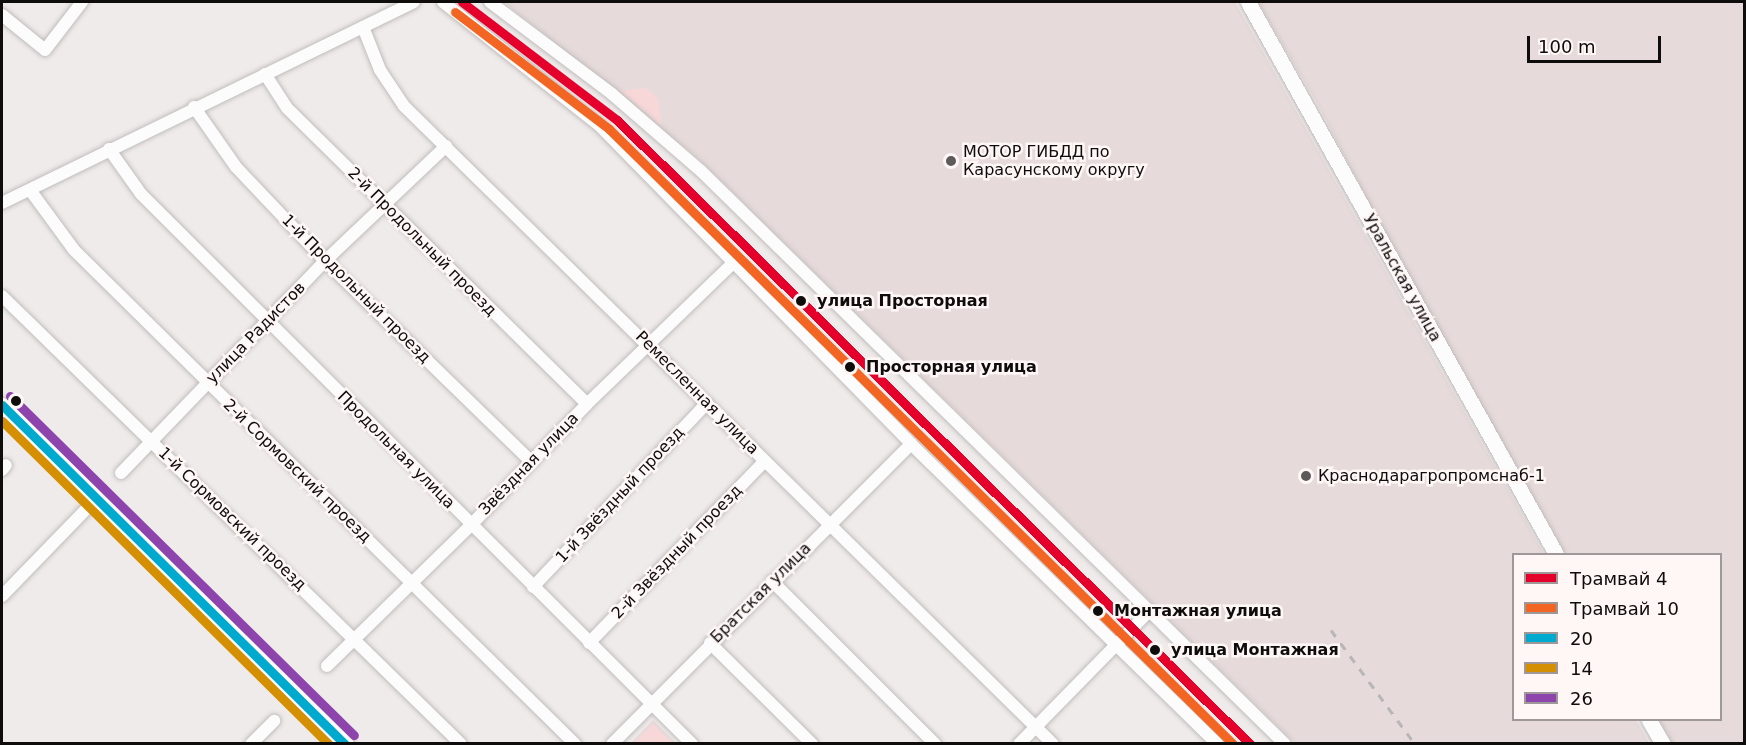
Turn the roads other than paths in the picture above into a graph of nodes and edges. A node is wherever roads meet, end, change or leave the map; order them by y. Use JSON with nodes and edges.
{"nodes":[{"id":1,"x":82,"y":2,"type":"edge"},
{"id":2,"x":414,"y":2,"type":"edge"},
{"id":3,"x":443,"y":2,"type":"edge"},
{"id":4,"x":490,"y":2,"type":"edge"},
{"id":5,"x":1246,"y":2,"type":"edge"},
{"id":6,"x":2,"y":15,"type":"edge"},
{"id":7,"x":363,"y":27,"type":"junction"},
{"id":8,"x":265,"y":74,"type":"junction"},
{"id":9,"x":194,"y":107,"type":"junction"},
{"id":10,"x":446,"y":146,"type":"junction"},
{"id":11,"x":109,"y":149,"type":"junction"},
{"id":12,"x":30,"y":190,"type":"junction"},
{"id":13,"x":2,"y":203,"type":"edge"},
{"id":14,"x":386,"y":206,"type":"junction"},
{"id":15,"x":326,"y":261,"type":"junction"},
{"id":16,"x":733,"y":262,"type":"junction"},
{"id":17,"x":2,"y":296,"type":"edge"},
{"id":18,"x":267,"y":321,"type":"junction"},
{"id":19,"x":648,"y":344,"type":"junction"},
{"id":20,"x":207,"y":384,"type":"junction"},
{"id":21,"x":707,"y":403,"type":"junction"},
{"id":22,"x":586,"y":404,"type":"junction"},
{"id":23,"x":2,"y":405,"type":"edge"},
{"id":24,"x":2,"y":419,"type":"edge"},
{"id":25,"x":153,"y":442,"type":"junction"},
{"id":26,"x":911,"y":444,"type":"junction"},
{"id":27,"x":531,"y":461,"type":"junction"},
{"id":28,"x":765,"y":462,"type":"junction"},
{"id":29,"x":121,"y":473,"type":"dead end"},
{"id":30,"x":94,"y":502,"type":"junction"},
{"id":31,"x":830,"y":524,"type":"junction"},
{"id":32,"x":471,"y":525,"type":"junction"},
{"id":33,"x":1553,"y":553,"type":"edge"},
{"id":34,"x":772,"y":581,"type":"junction"},
{"id":35,"x":412,"y":583,"type":"junction"},
{"id":36,"x":534,"y":587,"type":"junction"},
{"id":37,"x":2,"y":596,"type":"edge"},
{"id":38,"x":1150,"y":610,"type":"junction"},
{"id":39,"x":354,"y":638,"type":"junction"},
{"id":40,"x":589,"y":643,"type":"junction"},
{"id":41,"x":711,"y":643,"type":"junction"},
{"id":42,"x":1118,"y":643,"type":"junction"},
{"id":43,"x":327,"y":666,"type":"dead end"},
{"id":44,"x":651,"y":704,"type":"junction"},
{"id":45,"x":274,"y":721,"type":"dead end"},
{"id":46,"x":1648,"y":721,"type":"edge"},
{"id":47,"x":1036,"y":727,"type":"junction"},
{"id":48,"x":251,"y":744,"type":"edge"},
{"id":49,"x":332,"y":744,"type":"edge"},
{"id":50,"x":346,"y":744,"type":"edge"},
{"id":51,"x":461,"y":744,"type":"edge"},
{"id":52,"x":574,"y":744,"type":"edge"},
{"id":53,"x":612,"y":744,"type":"edge"},
{"id":54,"x":692,"y":744,"type":"edge"},
{"id":55,"x":812,"y":744,"type":"edge"},
{"id":56,"x":935,"y":744,"type":"edge"},
{"id":57,"x":1019,"y":744,"type":"edge"},
{"id":58,"x":1053,"y":744,"type":"edge"},
{"id":59,"x":1217,"y":744,"type":"edge"},
{"id":60,"x":1285,"y":744,"type":"edge"},
{"id":61,"x":1661,"y":744,"type":"edge"}],
"edges":[{"from":1,"to":6,"type":"street"},
{"from":2,"to":7,"type":"street"},
{"from":3,"to":16,"type":"street"},
{"from":4,"to":38,"type":"street"},
{"from":5,"to":33,"type":"main road","name":"Уральская улица"},
{"from":7,"to":8,"type":"street"},
{"from":7,"to":10,"type":"street","name":"Ремесленная улица"},
{"from":8,"to":9,"type":"street"},
{"from":8,"to":14,"type":"street","name":"2-й Продольный проезд"},
{"from":9,"to":11,"type":"street"},
{"from":9,"to":15,"type":"street","name":"1-й Продольный проезд"},
{"from":10,"to":14,"type":"street","name":"улица Радистов"},
{"from":10,"to":19,"type":"street","name":"Ремесленная улица"},
{"from":11,"to":12,"type":"street"},
{"from":11,"to":18,"type":"street","name":"Продольная улица"},
{"from":12,"to":13,"type":"street"},
{"from":12,"to":20,"type":"street","name":"2-й Сормовский проезд"},
{"from":14,"to":15,"type":"street","name":"улица Радистов"},
{"from":14,"to":22,"type":"street","name":"2-й Продольный проезд"},
{"from":15,"to":18,"type":"street","name":"улица Радистов"},
{"from":15,"to":27,"type":"street","name":"1-й Продольный проезд"},
{"from":16,"to":19,"type":"street","name":"Звёздная улица"},
{"from":16,"to":26,"type":"street"},
{"from":17,"to":25,"type":"street","name":"1-й Сормовский проезд"},
{"from":18,"to":20,"type":"street","name":"улица Радистов"},
{"from":18,"to":32,"type":"street","name":"Продольная улица"},
{"from":19,"to":21,"type":"street","name":"Ремесленная улица"},
{"from":19,"to":22,"type":"street","name":"Звёздная улица"},
{"from":20,"to":25,"type":"street","name":"улица Радистов"},
{"from":20,"to":35,"type":"street","name":"2-й Сормовский проезд"},
{"from":21,"to":28,"type":"street","name":"Ремесленная улица"},
{"from":21,"to":36,"type":"street","name":"1-й Звёздный проезд"},
{"from":22,"to":27,"type":"street","name":"Звёздная улица"},
{"from":23,"to":30,"type":"main road"},
{"from":24,"to":30,"type":"main road"},
{"from":25,"to":29,"type":"street","name":"улица Радистов"},
{"from":25,"to":39,"type":"street","name":"1-й Сормовский проезд"},
{"from":26,"to":31,"type":"street","name":"Братская улица"},
{"from":26,"to":42,"type":"street"},
{"from":27,"to":32,"type":"street","name":"Звёздная улица"},
{"from":28,"to":31,"type":"street","name":"Ремесленная улица"},
{"from":28,"to":40,"type":"street","name":"2-й Звёздный проезд"},
{"from":30,"to":37,"type":"street"},
{"from":30,"to":49,"type":"main road"},
{"from":30,"to":50,"type":"main road"},
{"from":31,"to":34,"type":"street","name":"Братская улица"},
{"from":31,"to":47,"type":"street","name":"Ремесленная улица"},
{"from":32,"to":35,"type":"street","name":"Звёздная улица"},
{"from":32,"to":36,"type":"street","name":"Продольная улица"},
{"from":34,"to":41,"type":"street","name":"Братская улица"},
{"from":34,"to":56,"type":"street"},
{"from":35,"to":39,"type":"street","name":"Звёздная улица"},
{"from":35,"to":52,"type":"street","name":"2-й Сормовский проезд"},
{"from":36,"to":40,"type":"street","name":"Продольная улица"},
{"from":38,"to":42,"type":"street"},
{"from":38,"to":60,"type":"street"},
{"from":39,"to":43,"type":"street","name":"Звёздная улица"},
{"from":39,"to":51,"type":"street","name":"1-й Сормовский проезд"},
{"from":40,"to":44,"type":"street","name":"Продольная улица"},
{"from":41,"to":44,"type":"street","name":"Братская улица"},
{"from":41,"to":55,"type":"street"},
{"from":42,"to":47,"type":"street"},
{"from":42,"to":59,"type":"street"},
{"from":44,"to":53,"type":"street","name":"Братская улица"},
{"from":44,"to":54,"type":"street","name":"Продольная улица"},
{"from":45,"to":48,"type":"street"},
{"from":46,"to":61,"type":"main road"},
{"from":47,"to":57,"type":"street"},
{"from":47,"to":58,"type":"street","name":"Ремесленная улица"}]}
